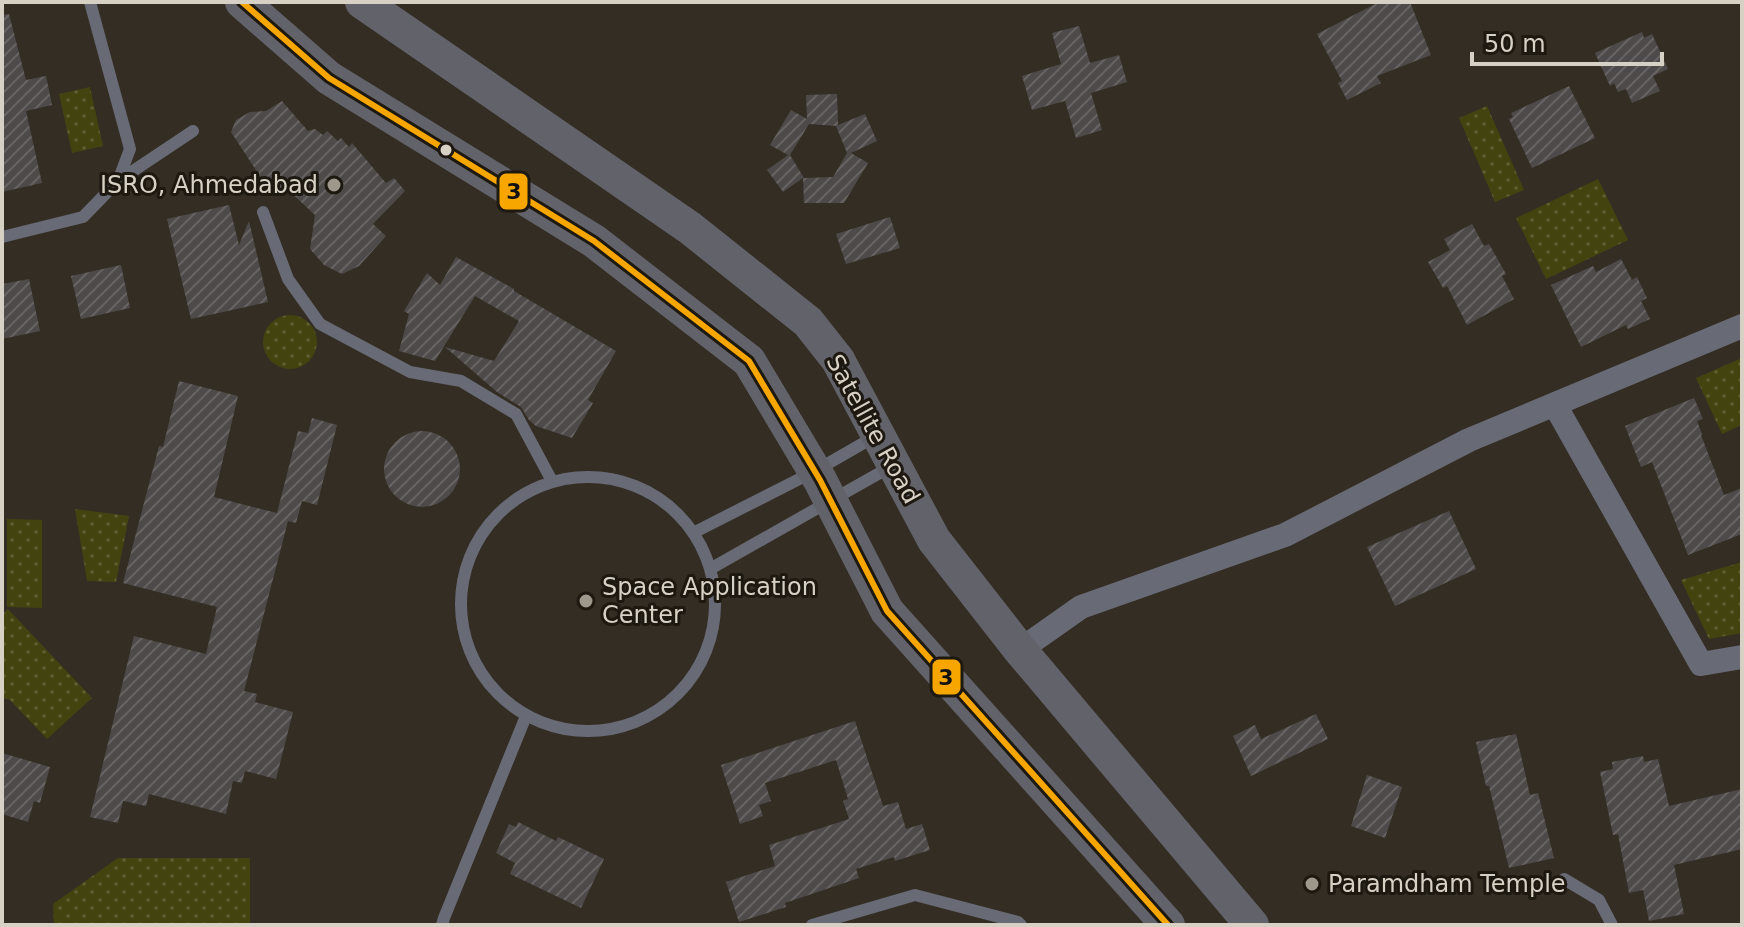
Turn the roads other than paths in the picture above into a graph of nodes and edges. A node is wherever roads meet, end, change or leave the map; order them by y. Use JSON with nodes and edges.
{"nodes":[{"id":1,"x":90,"y":2,"type":"edge"},
{"id":2,"x":242,"y":2,"type":"edge"},
{"id":3,"x":362,"y":2,"type":"edge"},
{"id":4,"x":193,"y":131,"type":"dead end"},
{"id":5,"x":118,"y":181,"type":"junction"},
{"id":6,"x":263,"y":212,"type":"dead end"},
{"id":7,"x":2,"y":237,"type":"edge"},
{"id":8,"x":1742,"y":326,"type":"edge"},
{"id":9,"x":1555,"y":405,"type":"junction"},
{"id":10,"x":878,"y":435,"type":"junction"},
{"id":11,"x":894,"y":465,"type":"junction"},
{"id":12,"x":815,"y":471,"type":"junction"},
{"id":13,"x":552,"y":481,"type":"junction"},
{"id":14,"x":831,"y":501,"type":"junction"},
{"id":15,"x":693,"y":533,"type":"junction"},
{"id":16,"x":710,"y":569,"type":"junction"},
{"id":17,"x":1020,"y":650,"type":"junction"},
{"id":18,"x":1742,"y":657,"type":"edge"},
{"id":19,"x":526,"y":716,"type":"junction"},
{"id":20,"x":1564,"y":879,"type":"dead end"},
{"id":21,"x":442,"y":925,"type":"edge"},
{"id":22,"x":812,"y":925,"type":"edge"},
{"id":23,"x":1021,"y":925,"type":"edge"},
{"id":24,"x":1168,"y":925,"type":"edge"},
{"id":25,"x":1252,"y":925,"type":"edge"},
{"id":26,"x":1612,"y":925,"type":"edge"}],
"edges":[{"from":1,"to":5,"type":"lane"},
{"from":2,"to":12,"type":"main road"},
{"from":3,"to":10,"type":"main road","name":"Satellite Road"},
{"from":4,"to":5,"type":"lane"},
{"from":5,"to":7,"type":"lane"},
{"from":6,"to":13,"type":"lane"},
{"from":8,"to":9,"type":"street"},
{"from":9,"to":17,"type":"street"},
{"from":9,"to":18,"type":"street"},
{"from":10,"to":11,"type":"main road","name":"Satellite Road"},
{"from":10,"to":12,"type":"lane"},
{"from":11,"to":14,"type":"lane"},
{"from":11,"to":17,"type":"main road","name":"Satellite Road"},
{"from":12,"to":14,"type":"main road"},
{"from":12,"to":15,"type":"lane"},
{"from":13,"to":15,"type":"lane"},
{"from":13,"to":19,"type":"lane"},
{"from":14,"to":16,"type":"lane"},
{"from":14,"to":24,"type":"main road"},
{"from":15,"to":16,"type":"lane"},
{"from":16,"to":19,"type":"lane"},
{"from":17,"to":25,"type":"main road","name":"Satellite Road"},
{"from":19,"to":21,"type":"lane"},
{"from":20,"to":26,"type":"lane"},
{"from":22,"to":23,"type":"lane"}]}
